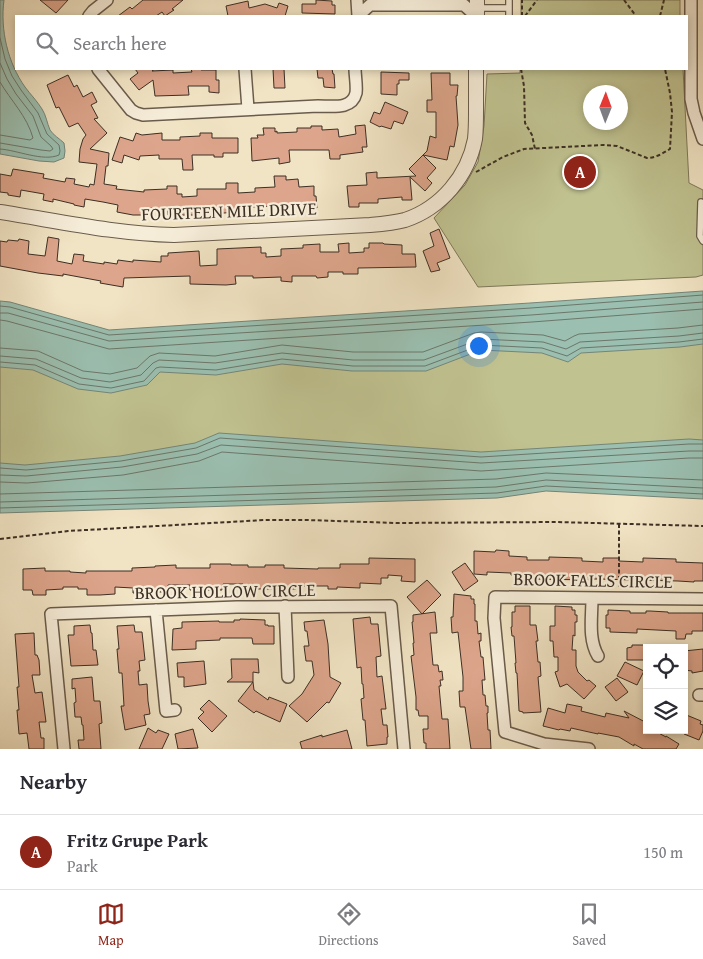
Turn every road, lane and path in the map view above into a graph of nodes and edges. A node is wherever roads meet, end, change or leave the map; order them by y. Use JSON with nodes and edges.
{"nodes":[{"id":1,"x":107,"y":0,"type":"edge"},
{"id":2,"x":357,"y":0,"type":"edge"},
{"id":3,"x":509,"y":0,"type":"edge"},
{"id":4,"x":522,"y":0,"type":"edge"},
{"id":5,"x":536,"y":0,"type":"edge"},
{"id":6,"x":624,"y":0,"type":"edge"},
{"id":7,"x":664,"y":0,"type":"edge"},
{"id":8,"x":691,"y":0,"type":"edge"},
{"id":9,"x":509,"y":8,"type":"junction"},
{"id":10,"x":477,"y":10,"type":"edge"},
{"id":11,"x":90,"y":15,"type":"edge"},
{"id":12,"x":358,"y":15,"type":"edge"},
{"id":13,"x":359,"y":15,"type":"edge"},
{"id":14,"x":509,"y":15,"type":"edge"},
{"id":15,"x":523,"y":15,"type":"edge"},
{"id":16,"x":524,"y":15,"type":"edge"},
{"id":17,"x":635,"y":15,"type":"edge"},
{"id":18,"x":660,"y":15,"type":"edge"},
{"id":19,"x":99,"y":70,"type":"edge"},
{"id":20,"x":245,"y":70,"type":"edge"},
{"id":21,"x":355,"y":70,"type":"edge"},
{"id":22,"x":476,"y":70,"type":"edge"},
{"id":23,"x":521,"y":70,"type":"edge"},
{"id":24,"x":665,"y":70,"type":"edge"},
{"id":25,"x":248,"y":109,"type":"junction"},
{"id":26,"x":703,"y":139,"type":"edge"},
{"id":27,"x":535,"y":149,"type":"junction"},
{"id":28,"x":459,"y":177,"type":"junction"},
{"id":29,"x":701,"y":202,"type":"dead end"},
{"id":30,"x":0,"y":212,"type":"edge"},
{"id":31,"x":703,"y":241,"type":"edge"},
{"id":32,"x":619,"y":524,"type":"junction"},
{"id":33,"x":703,"y":526,"type":"edge"},
{"id":34,"x":0,"y":539,"type":"edge"},
{"id":35,"x":592,"y":598,"type":"junction"},
{"id":36,"x":620,"y":599,"type":"junction"},
{"id":37,"x":703,"y":600,"type":"edge"},
{"id":38,"x":285,"y":606,"type":"junction"},
{"id":39,"x":156,"y":610,"type":"junction"},
{"id":40,"x":598,"y":656,"type":"dead end"},
{"id":41,"x":288,"y":677,"type":"dead end"},
{"id":42,"x":175,"y":710,"type":"dead end"},
{"id":43,"x":64,"y":749,"type":"edge"},
{"id":44,"x":404,"y":749,"type":"edge"},
{"id":45,"x":589,"y":749,"type":"edge"}],
"edges":[{"from":1,"to":11,"type":"street"},
{"from":2,"to":12,"type":"street"},
{"from":3,"to":9,"type":"lane"},
{"from":4,"to":15,"type":"path"},
{"from":5,"to":16,"type":"path"},
{"from":6,"to":17,"type":"path"},
{"from":7,"to":18,"type":"path"},
{"from":8,"to":26,"type":"street"},
{"from":9,"to":10,"type":"lane"},
{"from":9,"to":14,"type":"lane"},
{"from":10,"to":13,"type":"street"},
{"from":19,"to":25,"type":"street"},
{"from":20,"to":25,"type":"street"},
{"from":21,"to":25,"type":"street"},
{"from":22,"to":28,"type":"street","name":"FOURTEEN MILE DRIVE"},
{"from":23,"to":27,"type":"path"},
{"from":24,"to":27,"type":"path"},
{"from":27,"to":28,"type":"path"},
{"from":28,"to":30,"type":"street","name":"FOURTEEN MILE DRIVE"},
{"from":29,"to":31,"type":"lane"},
{"from":32,"to":33,"type":"path"},
{"from":32,"to":34,"type":"path"},
{"from":32,"to":36,"type":"path"},
{"from":35,"to":36,"type":"street","name":"BROOK FALLS CIRCLE"},
{"from":35,"to":40,"type":"street"},
{"from":35,"to":45,"type":"street","name":"BROOK FALLS CIRCLE"},
{"from":36,"to":37,"type":"street","name":"BROOK FALLS CIRCLE"},
{"from":38,"to":39,"type":"street","name":"BROOK HOLLOW CIRCLE"},
{"from":38,"to":41,"type":"street"},
{"from":38,"to":44,"type":"street","name":"BROOK HOLLOW CIRCLE"},
{"from":39,"to":42,"type":"street"},
{"from":39,"to":43,"type":"street","name":"BROOK HOLLOW CIRCLE"}]}
